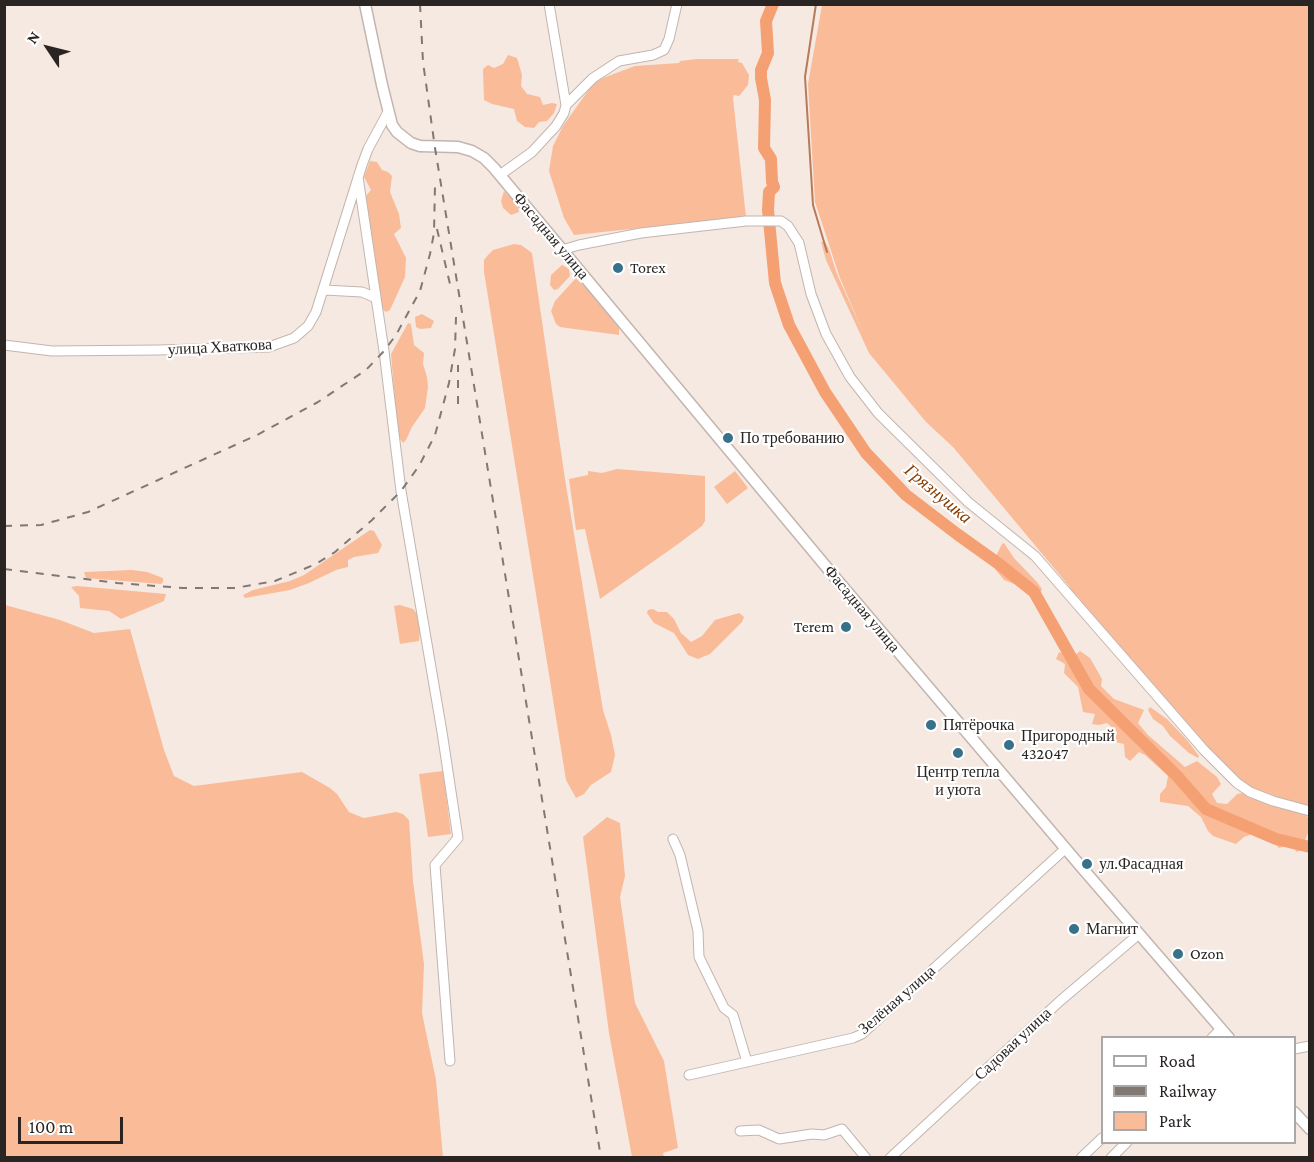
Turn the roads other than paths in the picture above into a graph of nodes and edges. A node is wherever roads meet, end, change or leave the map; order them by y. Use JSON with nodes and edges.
{"nodes":[{"id":1,"x":365,"y":4,"type":"edge"},
{"id":2,"x":549,"y":4,"type":"edge"},
{"id":3,"x":677,"y":4,"type":"edge"},
{"id":4,"x":566,"y":105,"type":"junction"},
{"id":5,"x":388,"y":112,"type":"junction"},
{"id":6,"x":500,"y":176,"type":"junction"},
{"id":7,"x":358,"y":177,"type":"junction"},
{"id":8,"x":562,"y":250,"type":"junction"},
{"id":9,"x":324,"y":290,"type":"junction"},
{"id":10,"x":376,"y":298,"type":"junction"},
{"id":11,"x":4,"y":345,"type":"edge"},
{"id":12,"x":1310,"y":811,"type":"edge"},
{"id":13,"x":673,"y":839,"type":"dead end"},
{"id":14,"x":1065,"y":849,"type":"junction"},
{"id":15,"x":1138,"y":934,"type":"junction"},
{"id":16,"x":1225,"y":1033,"type":"edge"},
{"id":17,"x":450,"y":1061,"type":"dead end"},
{"id":18,"x":747,"y":1062,"type":"junction"},
{"id":19,"x":689,"y":1075,"type":"dead end"},
{"id":20,"x":1296,"y":1114,"type":"edge"},
{"id":21,"x":1310,"y":1129,"type":"edge"},
{"id":22,"x":740,"y":1131,"type":"dead end"},
{"id":23,"x":1101,"y":1139,"type":"edge"},
{"id":24,"x":1126,"y":1144,"type":"edge"},
{"id":25,"x":866,"y":1158,"type":"edge"},
{"id":26,"x":890,"y":1158,"type":"edge"},
{"id":27,"x":1081,"y":1158,"type":"edge"},
{"id":28,"x":1111,"y":1158,"type":"edge"}],
"edges":[{"from":1,"to":5,"type":"main road","name":"Фасадная улица"},
{"from":2,"to":4,"type":"street"},
{"from":3,"to":4,"type":"street"},
{"from":4,"to":6,"type":"street"},
{"from":5,"to":6,"type":"main road","name":"Фасадная улица"},
{"from":5,"to":7,"type":"street","name":"улица Хваткова"},
{"from":6,"to":8,"type":"main road","name":"Фасадная улица"},
{"from":7,"to":9,"type":"street","name":"улица Хваткова"},
{"from":7,"to":10,"type":"street"},
{"from":8,"to":12,"type":"street"},
{"from":8,"to":14,"type":"main road","name":"Фасадная улица"},
{"from":9,"to":10,"type":"street"},
{"from":9,"to":11,"type":"street","name":"улица Хваткова"},
{"from":10,"to":17,"type":"street"},
{"from":13,"to":18,"type":"street"},
{"from":14,"to":15,"type":"main road","name":"Фасадная улица"},
{"from":14,"to":18,"type":"street","name":"Зелёная улица"},
{"from":15,"to":16,"type":"main road","name":"Фасадная улица"},
{"from":15,"to":26,"type":"street","name":"Садовая улица"},
{"from":18,"to":19,"type":"street","name":"Зелёная улица"},
{"from":20,"to":21,"type":"main road"},
{"from":22,"to":25,"type":"street"},
{"from":23,"to":27,"type":"street"},
{"from":24,"to":28,"type":"street"}]}
